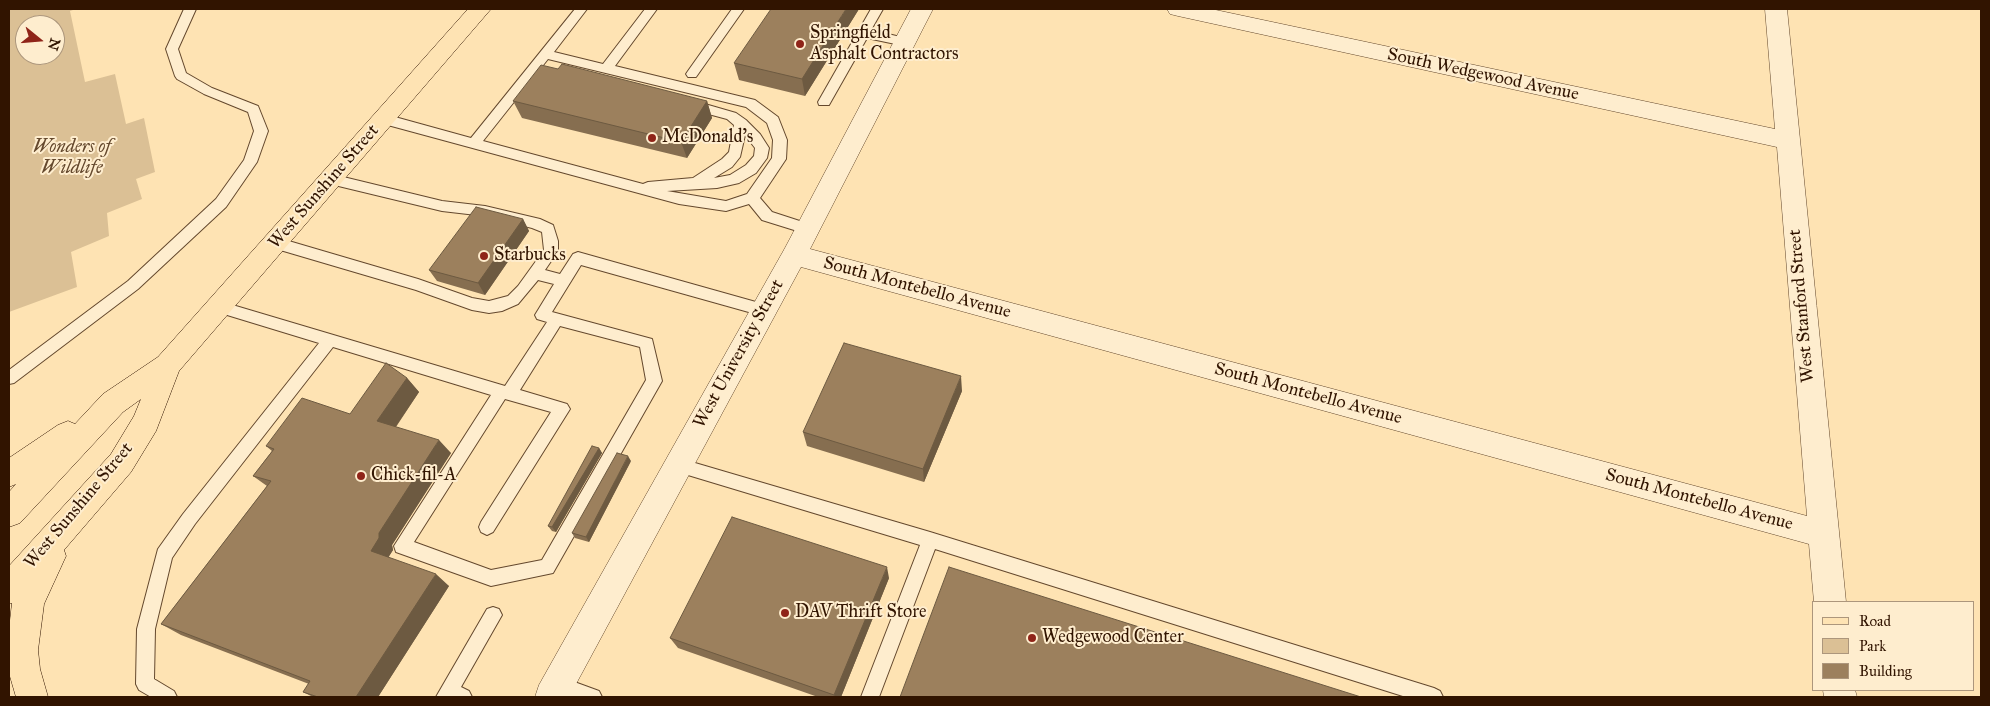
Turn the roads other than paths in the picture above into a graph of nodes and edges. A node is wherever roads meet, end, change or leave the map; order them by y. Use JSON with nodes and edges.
{"nodes":[{"id":1,"x":190,"y":9,"type":"edge"},
{"id":2,"x":480,"y":9,"type":"edge"},
{"id":3,"x":581,"y":9,"type":"edge"},
{"id":4,"x":651,"y":9,"type":"edge"},
{"id":5,"x":738,"y":9,"type":"edge"},
{"id":6,"x":877,"y":9,"type":"edge"},
{"id":7,"x":922,"y":9,"type":"edge"},
{"id":8,"x":1178,"y":9,"type":"edge"},
{"id":9,"x":1776,"y":9,"type":"edge"},
{"id":10,"x":864,"y":33,"type":"junction"},
{"id":11,"x":905,"y":42,"type":"junction"},
{"id":12,"x":545,"y":54,"type":"junction"},
{"id":13,"x":535,"y":66,"type":"junction"},
{"id":14,"x":606,"y":69,"type":"junction"},
{"id":15,"x":553,"y":71,"type":"edge"},
{"id":16,"x":692,"y":74,"type":"dead end"},
{"id":17,"x":676,"y":101,"type":"edge"},
{"id":18,"x":824,"y":102,"type":"dead end"},
{"id":19,"x":384,"y":118,"type":"junction"},
{"id":20,"x":741,"y":123,"type":"junction"},
{"id":21,"x":1788,"y":141,"type":"junction"},
{"id":22,"x":474,"y":143,"type":"junction"},
{"id":23,"x":331,"y":179,"type":"junction"},
{"id":24,"x":696,"y":182,"type":"junction"},
{"id":25,"x":640,"y":188,"type":"junction"},
{"id":26,"x":752,"y":198,"type":"junction"},
{"id":27,"x":807,"y":229,"type":"junction"},
{"id":28,"x":275,"y":243,"type":"junction"},
{"id":29,"x":794,"y":255,"type":"junction"},
{"id":30,"x":535,"y":273,"type":"junction"},
{"id":31,"x":563,"y":282,"type":"junction"},
{"id":32,"x":219,"y":307,"type":"junction"},
{"id":33,"x":763,"y":310,"type":"junction"},
{"id":34,"x":557,"y":319,"type":"junction"},
{"id":35,"x":330,"y":340,"type":"junction"},
{"id":36,"x":168,"y":365,"type":"junction"},
{"id":37,"x":9,"y":378,"type":"edge"},
{"id":38,"x":506,"y":392,"type":"junction"},
{"id":39,"x":113,"y":404,"type":"junction"},
{"id":40,"x":678,"y":465,"type":"junction"},
{"id":41,"x":9,"y":474,"type":"edge"},
{"id":42,"x":9,"y":512,"type":"edge"},
{"id":43,"x":74,"y":516,"type":"junction"},
{"id":44,"x":487,"y":527,"type":"dead end"},
{"id":45,"x":1822,"y":534,"type":"junction"},
{"id":46,"x":930,"y":540,"type":"junction"},
{"id":47,"x":9,"y":589,"type":"edge"},
{"id":48,"x":1830,"y":601,"type":"edge"},
{"id":49,"x":492,"y":616,"type":"dead end"},
{"id":50,"x":555,"y":691,"type":"edge"},
{"id":51,"x":452,"y":695,"type":"edge"},
{"id":52,"x":32,"y":697,"type":"edge"},
{"id":53,"x":168,"y":697,"type":"edge"},
{"id":54,"x":593,"y":697,"type":"edge"},
{"id":55,"x":870,"y":697,"type":"edge"},
{"id":56,"x":1434,"y":697,"type":"edge"}],
"edges":[{"from":1,"to":37,"type":"lane"},
{"from":2,"to":19,"type":"main road","name":"West Sunshine Street"},
{"from":3,"to":12,"type":"lane"},
{"from":4,"to":14,"type":"lane"},
{"from":5,"to":16,"type":"lane"},
{"from":6,"to":10,"type":"lane"},
{"from":7,"to":11,"type":"street","name":"West University Street"},
{"from":8,"to":21,"type":"street","name":"South Wedgewood Avenue"},
{"from":9,"to":21,"type":"street","name":"West Stanford Street"},
{"from":10,"to":11,"type":"lane"},
{"from":10,"to":18,"type":"lane"},
{"from":11,"to":27,"type":"street","name":"West University Street"},
{"from":12,"to":13,"type":"lane"},
{"from":12,"to":14,"type":"lane"},
{"from":13,"to":15,"type":"lane"},
{"from":13,"to":22,"type":"lane"},
{"from":14,"to":26,"type":"lane"},
{"from":17,"to":20,"type":"lane"},
{"from":19,"to":22,"type":"lane"},
{"from":19,"to":23,"type":"main road","name":"West Sunshine Street"},
{"from":20,"to":24,"type":"lane"},
{"from":20,"to":24,"type":"lane"},
{"from":21,"to":45,"type":"street","name":"West Stanford Street"},
{"from":22,"to":25,"type":"lane"},
{"from":23,"to":28,"type":"main road","name":"West Sunshine Street"},
{"from":23,"to":30,"type":"lane"},
{"from":24,"to":25,"type":"lane"},
{"from":25,"to":26,"type":"lane"},
{"from":26,"to":27,"type":"lane"},
{"from":27,"to":29,"type":"street","name":"West University Street"},
{"from":28,"to":30,"type":"lane"},
{"from":28,"to":32,"type":"main road","name":"West Sunshine Street"},
{"from":29,"to":33,"type":"street","name":"West University Street"},
{"from":29,"to":45,"type":"street","name":"South Montebello Avenue"},
{"from":30,"to":31,"type":"lane"},
{"from":31,"to":33,"type":"lane"},
{"from":31,"to":34,"type":"lane"},
{"from":32,"to":35,"type":"lane"},
{"from":32,"to":36,"type":"main road","name":"West Sunshine Street"},
{"from":33,"to":40,"type":"street","name":"West University Street"},
{"from":34,"to":38,"type":"lane"},
{"from":34,"to":38,"type":"lane"},
{"from":35,"to":38,"type":"lane"},
{"from":35,"to":53,"type":"lane"},
{"from":36,"to":39,"type":"main road","name":"West Sunshine Street"},
{"from":36,"to":43,"type":"main road","name":"West Sunshine Street"},
{"from":38,"to":44,"type":"lane"},
{"from":39,"to":41,"type":"main road"},
{"from":39,"to":42,"type":"main road","name":"West Sunshine Street"},
{"from":40,"to":46,"type":"lane"},
{"from":40,"to":50,"type":"street","name":"West University Street"},
{"from":43,"to":47,"type":"main road","name":"West Sunshine Street"},
{"from":43,"to":52,"type":"main road"},
{"from":45,"to":48,"type":"street","name":"West Stanford Street"},
{"from":46,"to":55,"type":"lane"},
{"from":46,"to":56,"type":"lane"},
{"from":49,"to":51,"type":"lane"},
{"from":50,"to":54,"type":"lane"}]}
